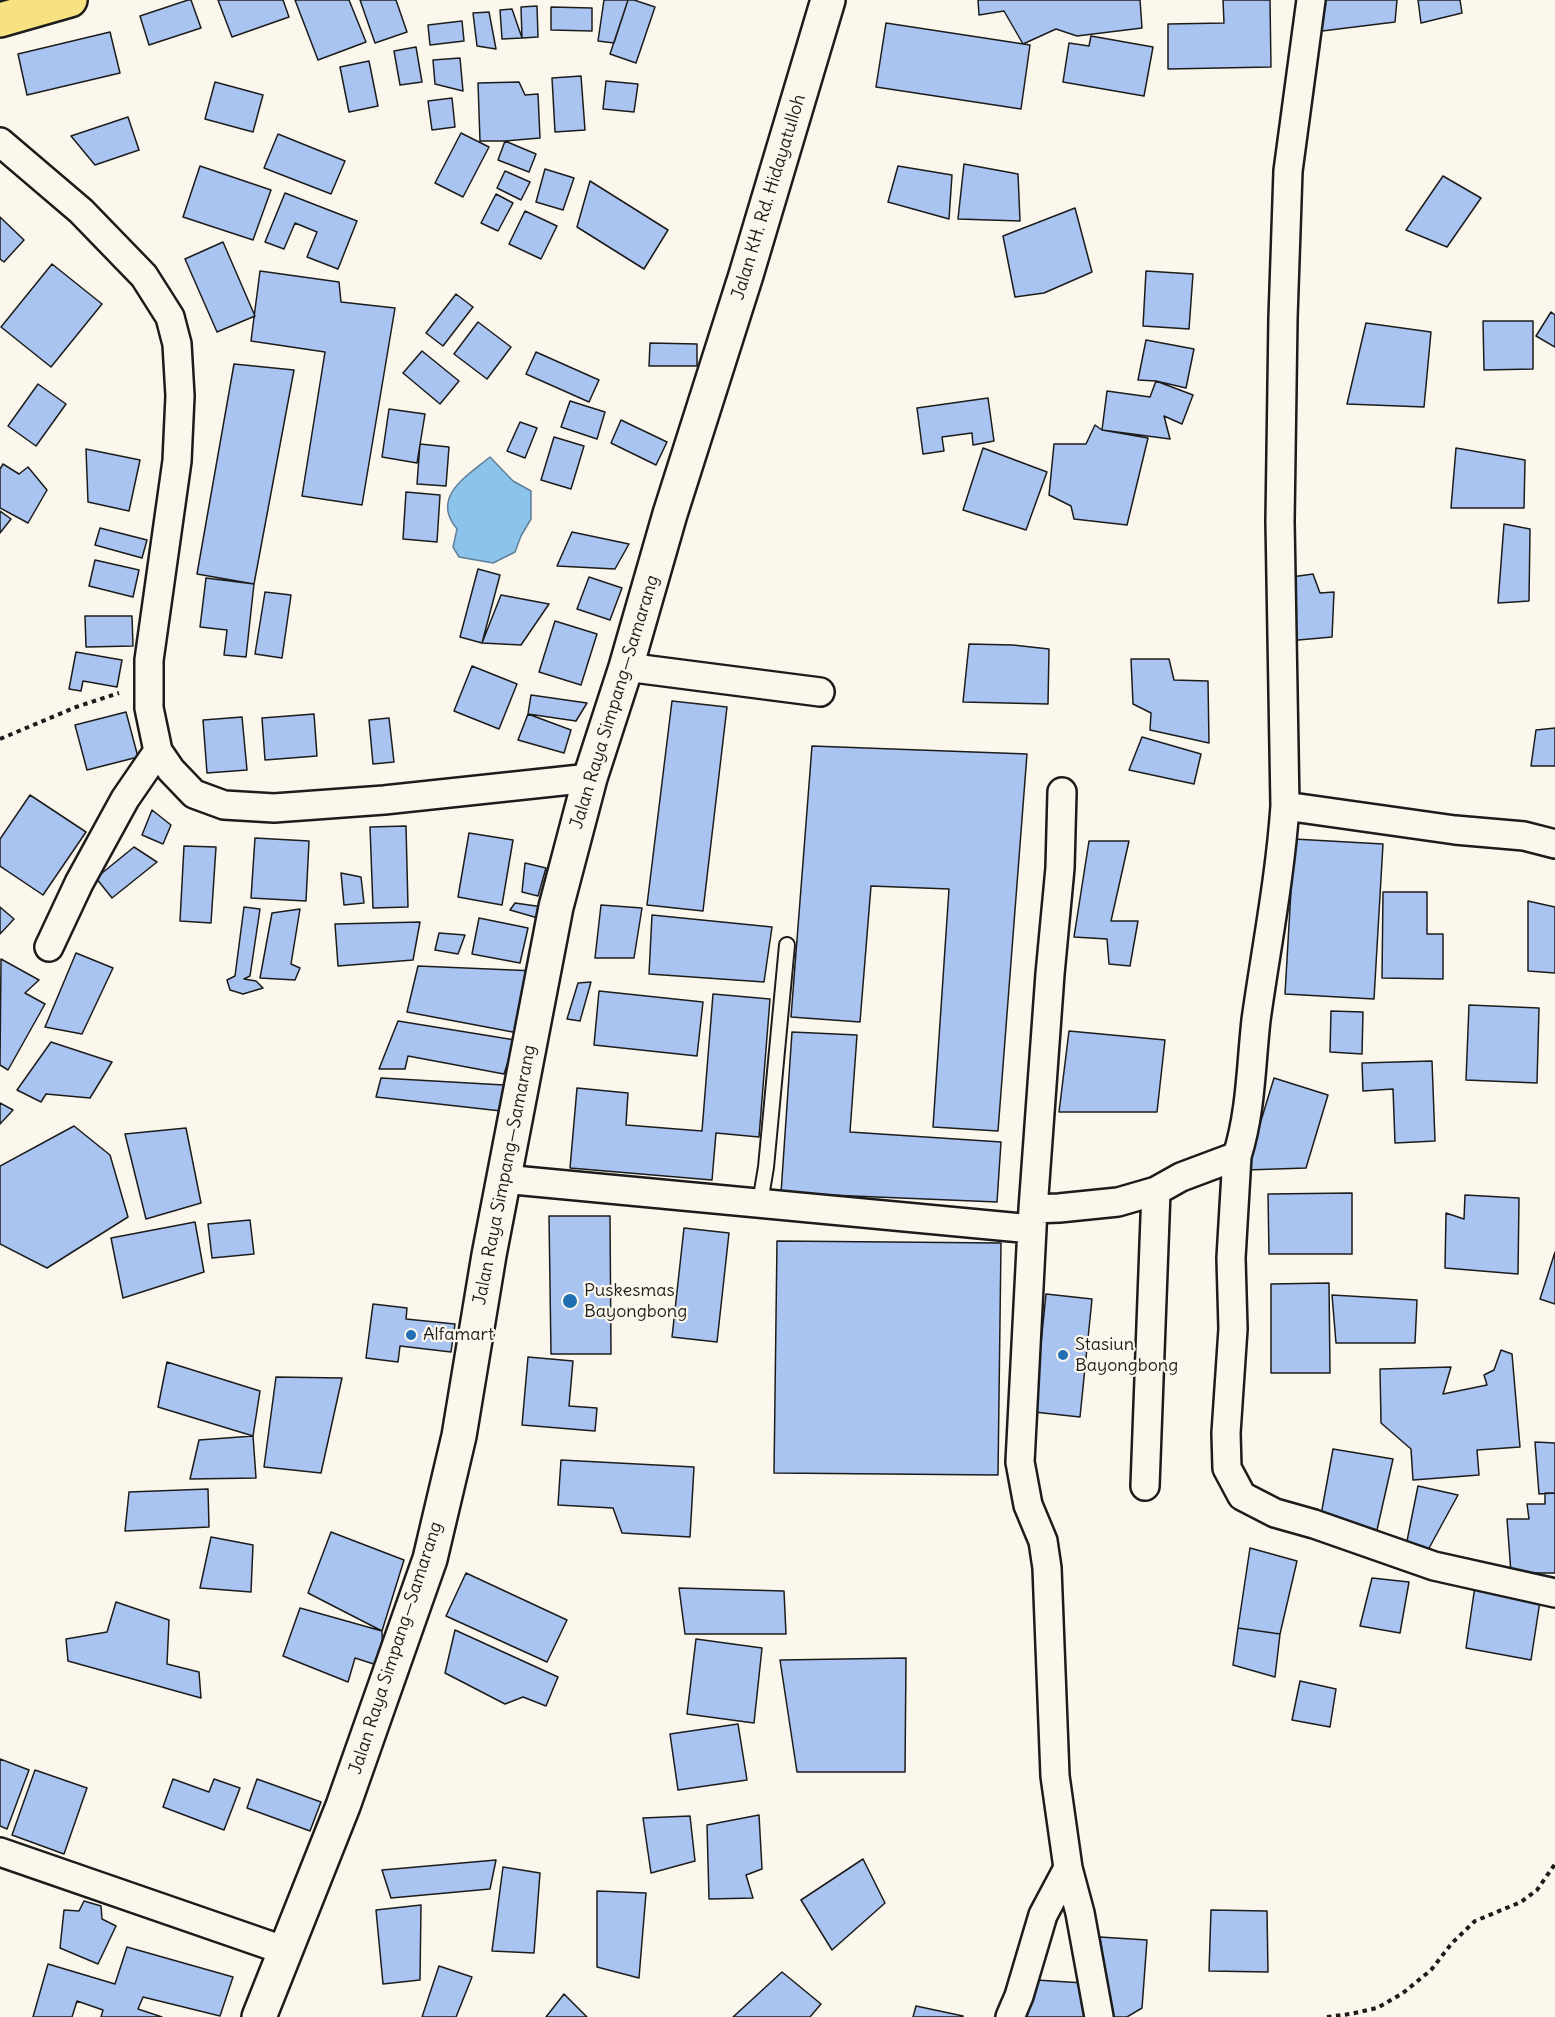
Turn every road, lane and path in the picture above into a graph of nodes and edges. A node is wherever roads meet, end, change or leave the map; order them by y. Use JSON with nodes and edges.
{"nodes":[{"id":1,"x":69,"y":0,"type":"edge"},
{"id":2,"x":828,"y":0,"type":"edge"},
{"id":3,"x":1311,"y":0,"type":"edge"},
{"id":4,"x":0,"y":20,"type":"edge"},
{"id":5,"x":0,"y":142,"type":"edge"},
{"id":6,"x":709,"y":394,"type":"joint"},
{"id":7,"x":626,"y":667,"type":"junction"},
{"id":8,"x":148,"y":683,"type":"junction"},
{"id":9,"x":820,"y":692,"type":"dead end"},
{"id":10,"x":0,"y":739,"type":"edge"},
{"id":11,"x":158,"y":751,"type":"junction"},
{"id":12,"x":590,"y":778,"type":"junction"},
{"id":13,"x":1062,"y":792,"type":"dead end"},
{"id":14,"x":1285,"y":806,"type":"junction"},
{"id":15,"x":1555,"y":844,"type":"edge"},
{"id":16,"x":787,"y":945,"type":"dead end"},
{"id":17,"x":48,"y":947,"type":"dead end"},
{"id":18,"x":1238,"y":1156,"type":"junction"},
{"id":19,"x":503,"y":1179,"type":"junction"},
{"id":20,"x":1156,"y":1191,"type":"junction"},
{"id":21,"x":760,"y":1203,"type":"junction"},
{"id":22,"x":1033,"y":1219,"type":"junction"},
{"id":23,"x":1145,"y":1486,"type":"dead end"},
{"id":24,"x":1555,"y":1593,"type":"edge"},
{"id":25,"x":0,"y":1852,"type":"edge"},
{"id":26,"x":1555,"y":1864,"type":"edge"},
{"id":27,"x":1068,"y":1868,"type":"junction"},
{"id":28,"x":286,"y":1950,"type":"junction"},
{"id":29,"x":259,"y":2017,"type":"edge"},
{"id":30,"x":1010,"y":2017,"type":"edge"},
{"id":31,"x":1099,"y":2017,"type":"edge"},
{"id":32,"x":1327,"y":2017,"type":"edge"}],
"edges":[{"from":1,"to":4,"type":"main road"},
{"from":2,"to":6,"type":"main road","name":"Jalan KH. Rd. Hidayatulloh"},
{"from":3,"to":14,"type":"street"},
{"from":5,"to":8,"type":"street"},
{"from":6,"to":7,"type":"main road","name":"Jalan Raya Simpang—Samarang"},
{"from":7,"to":9,"type":"street"},
{"from":7,"to":12,"type":"main road","name":"Jalan Raya Simpang—Samarang"},
{"from":8,"to":10,"type":"path"},
{"from":8,"to":11,"type":"street"},
{"from":11,"to":12,"type":"street"},
{"from":11,"to":17,"type":"street"},
{"from":12,"to":19,"type":"main road","name":"Jalan Raya Simpang—Samarang"},
{"from":13,"to":22,"type":"street"},
{"from":14,"to":15,"type":"street"},
{"from":14,"to":18,"type":"street"},
{"from":16,"to":21,"type":"lane"},
{"from":18,"to":20,"type":"street"},
{"from":18,"to":24,"type":"street"},
{"from":19,"to":21,"type":"street"},
{"from":19,"to":28,"type":"main road","name":"Jalan Raya Simpang—Samarang"},
{"from":20,"to":22,"type":"street"},
{"from":20,"to":23,"type":"street"},
{"from":21,"to":22,"type":"street"},
{"from":22,"to":27,"type":"street"},
{"from":25,"to":28,"type":"street"},
{"from":26,"to":32,"type":"path"},
{"from":27,"to":30,"type":"street"},
{"from":27,"to":31,"type":"street"},
{"from":28,"to":29,"type":"main road","name":"Jalan Raya Simpang—Samarang"}]}
